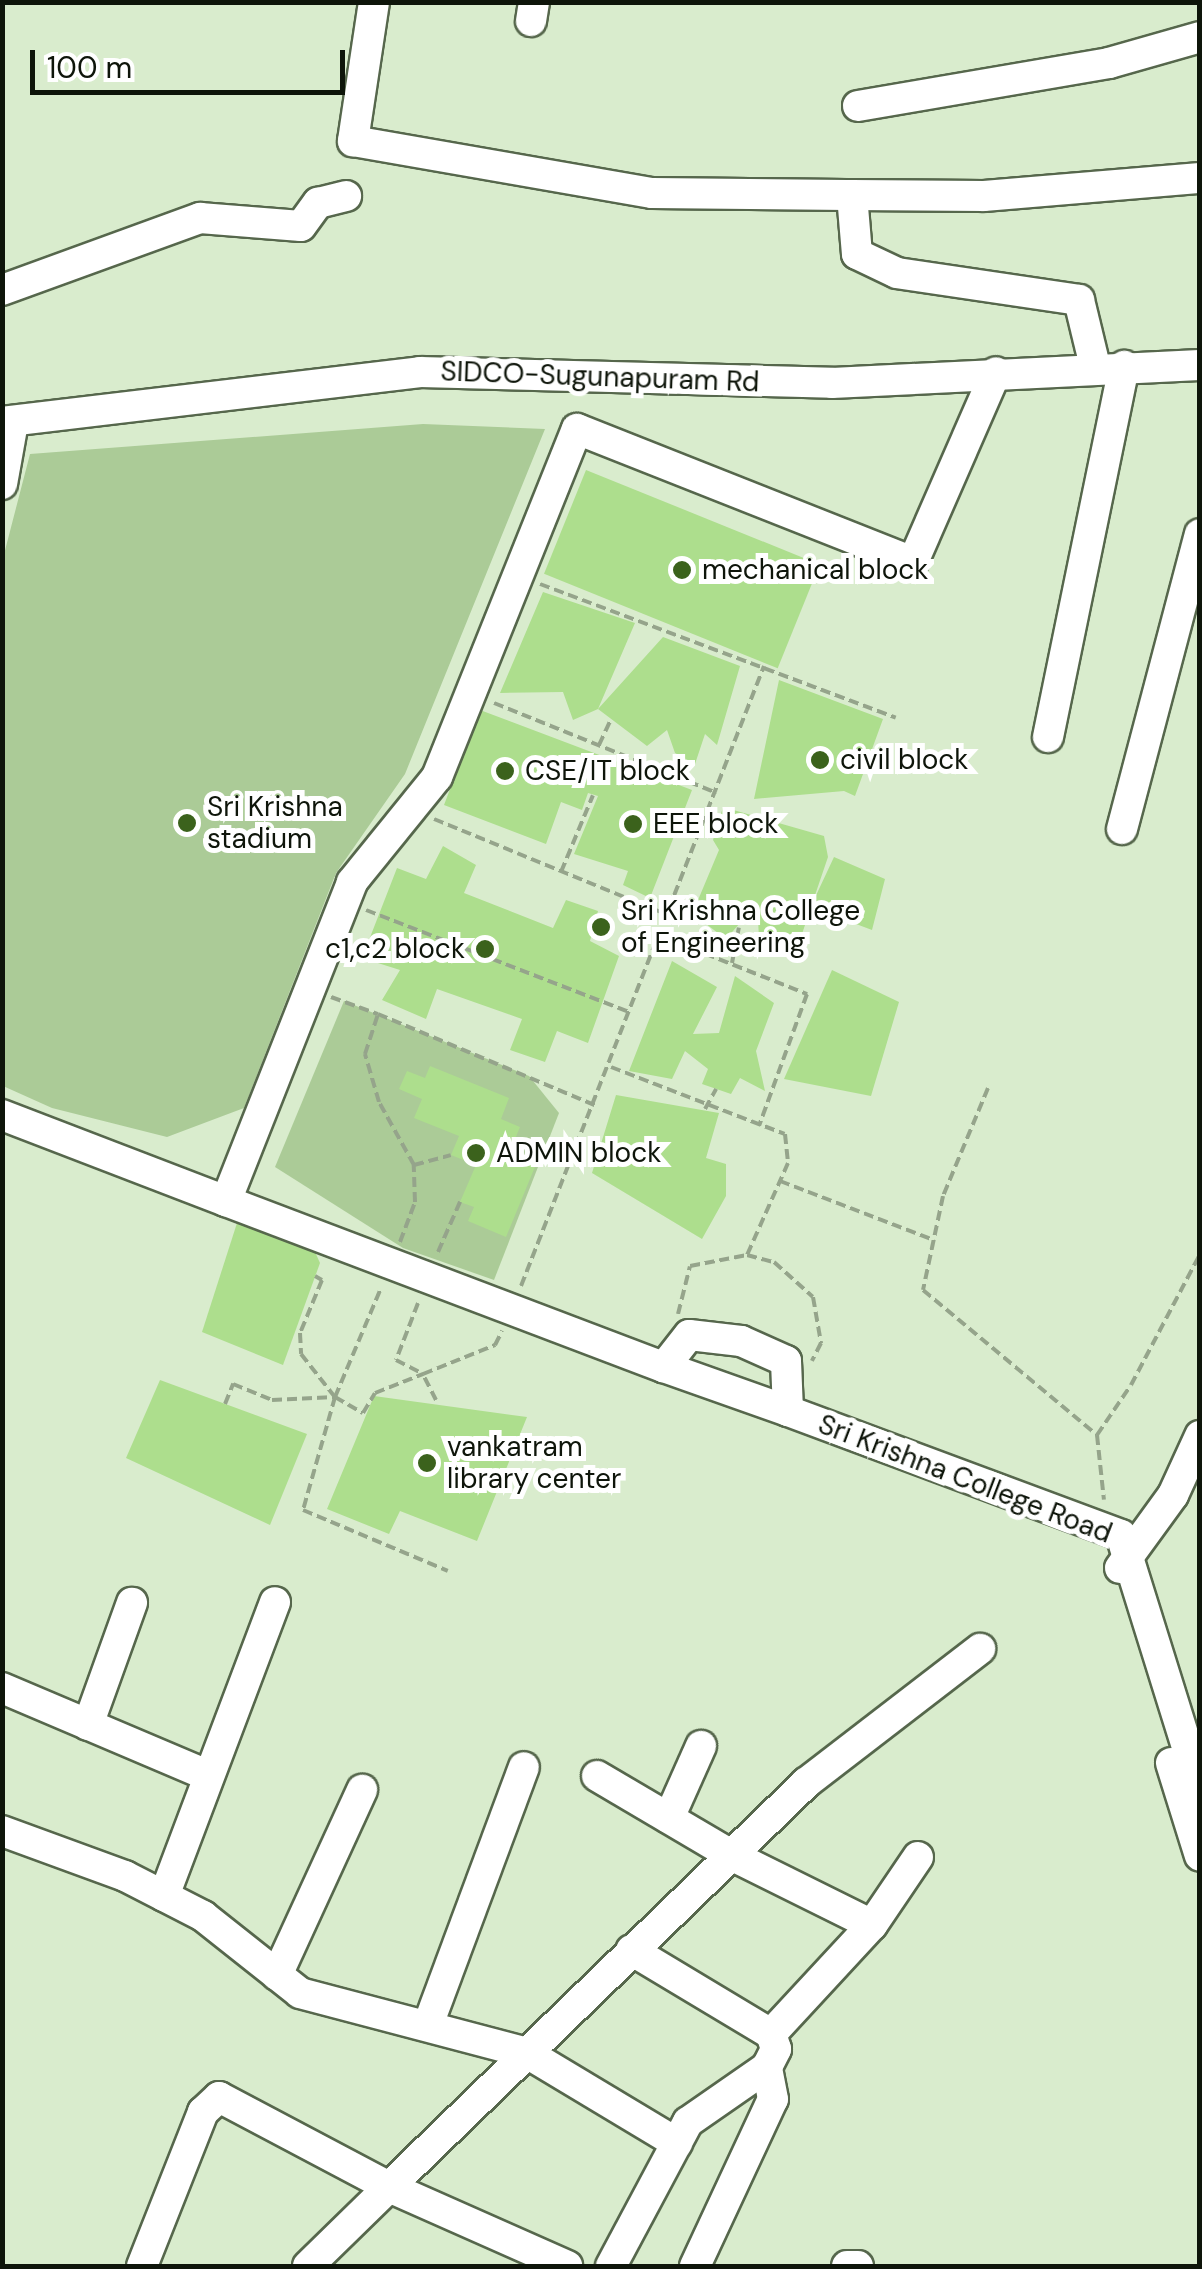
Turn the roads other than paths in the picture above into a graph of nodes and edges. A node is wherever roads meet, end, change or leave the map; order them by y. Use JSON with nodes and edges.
{"nodes":[{"id":1,"x":374,"y":2,"type":"edge"},
{"id":2,"x":1200,"y":37,"type":"edge"},
{"id":3,"x":858,"y":106,"type":"dead end"},
{"id":4,"x":1200,"y":178,"type":"edge"},
{"id":5,"x":852,"y":195,"type":"junction"},
{"id":6,"x":346,"y":196,"type":"dead end"},
{"id":7,"x":2,"y":290,"type":"edge"},
{"id":8,"x":1200,"y":365,"type":"edge"},
{"id":9,"x":1109,"y":366,"type":"junction"},
{"id":10,"x":996,"y":372,"type":"junction"},
{"id":11,"x":8,"y":422,"type":"edge"},
{"id":12,"x":2,"y":484,"type":"edge"},
{"id":13,"x":1200,"y":534,"type":"edge"},
{"id":14,"x":1048,"y":737,"type":"dead end"},
{"id":15,"x":1122,"y":829,"type":"dead end"},
{"id":16,"x":2,"y":1115,"type":"edge"},
{"id":17,"x":226,"y":1201,"type":"junction"},
{"id":18,"x":664,"y":1367,"type":"junction"},
{"id":19,"x":788,"y":1411,"type":"junction"},
{"id":20,"x":1200,"y":1436,"type":"edge"},
{"id":21,"x":1120,"y":1568,"type":"junction"},
{"id":22,"x":132,"y":1602,"type":"dead end"},
{"id":23,"x":275,"y":1602,"type":"dead end"},
{"id":24,"x":980,"y":1650,"type":"dead end"},
{"id":25,"x":2,"y":1688,"type":"edge"},
{"id":26,"x":88,"y":1724,"type":"junction"},
{"id":27,"x":701,"y":1746,"type":"dead end"},
{"id":28,"x":524,"y":1767,"type":"dead end"},
{"id":29,"x":207,"y":1774,"type":"junction"},
{"id":30,"x":597,"y":1776,"type":"dead end"},
{"id":31,"x":1199,"y":1783,"type":"edge"},
{"id":32,"x":362,"y":1790,"type":"dead end"},
{"id":33,"x":669,"y":1818,"type":"junction"},
{"id":34,"x":2,"y":1831,"type":"edge"},
{"id":35,"x":731,"y":1854,"type":"junction"},
{"id":36,"x":1200,"y":1856,"type":"edge"},
{"id":37,"x":918,"y":1857,"type":"dead end"},
{"id":38,"x":164,"y":1896,"type":"junction"},
{"id":39,"x":872,"y":1925,"type":"junction"},
{"id":40,"x":631,"y":1950,"type":"junction"},
{"id":41,"x":277,"y":1975,"type":"junction"},
{"id":42,"x":428,"y":2024,"type":"junction"},
{"id":43,"x":771,"y":2034,"type":"junction"},
{"id":44,"x":526,"y":2052,"type":"junction"},
{"id":45,"x":767,"y":2067,"type":"junction"},
{"id":46,"x":677,"y":2142,"type":"junction"},
{"id":47,"x":388,"y":2187,"type":"junction"},
{"id":48,"x":142,"y":2266,"type":"edge"},
{"id":49,"x":308,"y":2266,"type":"edge"},
{"id":50,"x":567,"y":2266,"type":"edge"},
{"id":51,"x":611,"y":2266,"type":"edge"},
{"id":52,"x":694,"y":2266,"type":"edge"},
{"id":53,"x":846,"y":2266,"type":"edge"},
{"id":54,"x":858,"y":2266,"type":"edge"}],
"edges":[{"from":1,"to":5,"type":"street"},
{"from":2,"to":3,"type":"street"},
{"from":4,"to":5,"type":"street"},
{"from":5,"to":9,"type":"street"},
{"from":6,"to":7,"type":"street"},
{"from":8,"to":9,"type":"street","name":"SIDCO-Sugunapuram Rd"},
{"from":9,"to":10,"type":"street","name":"SIDCO-Sugunapuram Rd"},
{"from":9,"to":14,"type":"street"},
{"from":10,"to":11,"type":"street","name":"SIDCO-Sugunapuram Rd"},
{"from":10,"to":17,"type":"street"},
{"from":11,"to":12,"type":"street"},
{"from":13,"to":15,"type":"street"},
{"from":16,"to":17,"type":"street","name":"Sri Krishna College Road"},
{"from":17,"to":18,"type":"street","name":"Sri Krishna College Road"},
{"from":18,"to":19,"type":"street","name":"Sri Krishna College Road"},
{"from":18,"to":19,"type":"street"},
{"from":19,"to":21,"type":"street","name":"Sri Krishna College Road"},
{"from":20,"to":21,"type":"street"},
{"from":21,"to":31,"type":"street","name":"Sri Krishna College Road"},
{"from":21,"to":36,"type":"street"},
{"from":22,"to":26,"type":"street"},
{"from":23,"to":29,"type":"street"},
{"from":24,"to":35,"type":"street"},
{"from":25,"to":26,"type":"street"},
{"from":26,"to":29,"type":"street"},
{"from":27,"to":33,"type":"street"},
{"from":28,"to":42,"type":"street"},
{"from":29,"to":38,"type":"street"},
{"from":30,"to":33,"type":"street"},
{"from":32,"to":41,"type":"street"},
{"from":33,"to":35,"type":"street"},
{"from":34,"to":38,"type":"street"},
{"from":35,"to":39,"type":"street"},
{"from":35,"to":40,"type":"street"},
{"from":37,"to":39,"type":"street"},
{"from":38,"to":41,"type":"street"},
{"from":39,"to":43,"type":"street"},
{"from":40,"to":43,"type":"street"},
{"from":40,"to":44,"type":"street"},
{"from":41,"to":42,"type":"street"},
{"from":42,"to":44,"type":"street"},
{"from":43,"to":45,"type":"street"},
{"from":44,"to":46,"type":"street"},
{"from":44,"to":47,"type":"street"},
{"from":45,"to":46,"type":"street"},
{"from":45,"to":52,"type":"street"},
{"from":46,"to":51,"type":"street"},
{"from":47,"to":48,"type":"street"},
{"from":47,"to":49,"type":"street"},
{"from":47,"to":50,"type":"street"},
{"from":53,"to":54,"type":"street"}]}
